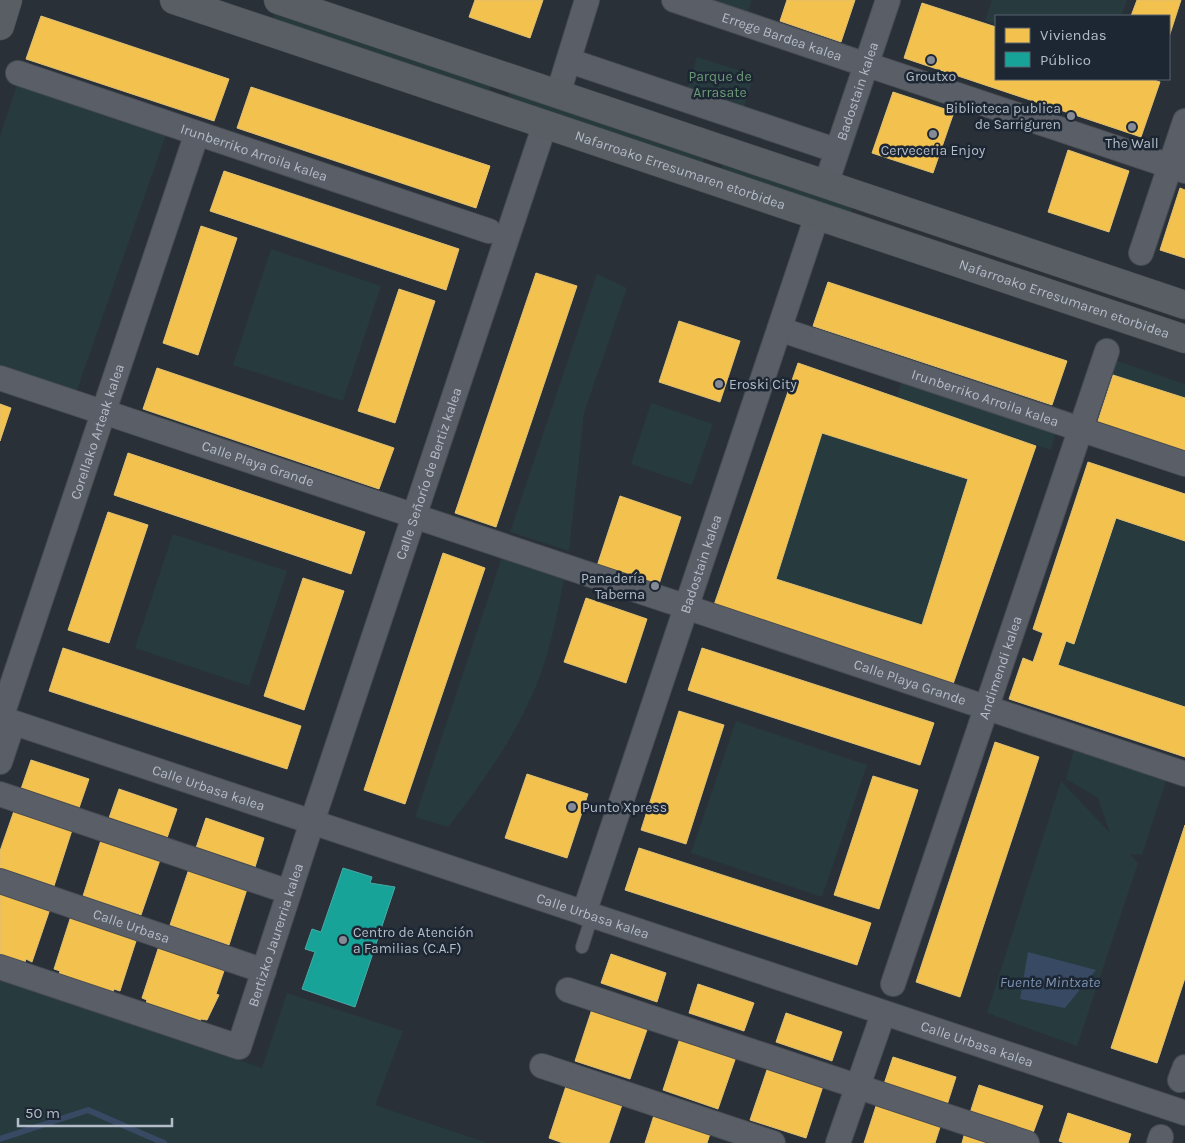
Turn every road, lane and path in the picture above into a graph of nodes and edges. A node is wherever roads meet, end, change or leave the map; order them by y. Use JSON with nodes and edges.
{"nodes":[{"id":1,"x":8,"y":0,"type":"edge"},
{"id":2,"x":174,"y":0,"type":"edge"},
{"id":3,"x":278,"y":0,"type":"edge"},
{"id":4,"x":588,"y":0,"type":"edge"},
{"id":5,"x":674,"y":0,"type":"edge"},
{"id":6,"x":888,"y":0,"type":"edge"},
{"id":7,"x":0,"y":26,"type":"edge"},
{"id":8,"x":573,"y":62,"type":"dead end"},
{"id":9,"x":18,"y":73,"type":"dead end"},
{"id":10,"x":558,"y":94,"type":"junction"},
{"id":11,"x":1185,"y":121,"type":"edge"},
{"id":12,"x":544,"y":124,"type":"junction"},
{"id":13,"x":192,"y":145,"type":"dead end"},
{"id":14,"x":832,"y":149,"type":"dead end"},
{"id":15,"x":1177,"y":169,"type":"edge"},
{"id":16,"x":826,"y":184,"type":"junction"},
{"id":17,"x":817,"y":216,"type":"junction"},
{"id":18,"x":490,"y":231,"type":"dead end"},
{"id":19,"x":1141,"y":253,"type":"dead end"},
{"id":20,"x":1185,"y":304,"type":"edge"},
{"id":21,"x":785,"y":331,"type":"dead end"},
{"id":22,"x":1185,"y":339,"type":"edge"},
{"id":23,"x":1108,"y":351,"type":"dead end"},
{"id":24,"x":0,"y":378,"type":"edge"},
{"id":25,"x":1081,"y":429,"type":"junction"},
{"id":26,"x":1185,"y":464,"type":"edge"},
{"id":27,"x":988,"y":708,"type":"junction"},
{"id":28,"x":5,"y":720,"type":"edge"},
{"id":29,"x":0,"y":762,"type":"edge"},
{"id":30,"x":1185,"y":774,"type":"edge"},
{"id":31,"x":0,"y":794,"type":"edge"},
{"id":32,"x":312,"y":822,"type":"junction"},
{"id":33,"x":0,"y":881,"type":"edge"},
{"id":34,"x":289,"y":892,"type":"junction"},
{"id":35,"x":588,"y":914,"type":"junction"},
{"id":36,"x":582,"y":947,"type":"dead end"},
{"id":37,"x":0,"y":968,"type":"edge"},
{"id":38,"x":264,"y":971,"type":"junction"},
{"id":39,"x":893,"y":984,"type":"dead end"},
{"id":40,"x":568,"y":990,"type":"dead end"},
{"id":41,"x":880,"y":1020,"type":"dead end"},
{"id":42,"x":542,"y":1066,"type":"dead end"},
{"id":43,"x":858,"y":1086,"type":"junction"},
{"id":44,"x":1185,"y":1113,"type":"edge"},
{"id":45,"x":773,"y":1143,"type":"edge"},
{"id":46,"x":838,"y":1143,"type":"edge"},
{"id":47,"x":1027,"y":1143,"type":"edge"}],
"edges":[{"from":1,"to":7,"type":"street"},
{"from":2,"to":12,"type":"street","name":"Nafarroako Erresumaren etorbidea"},
{"from":3,"to":10,"type":"street"},
{"from":4,"to":10,"type":"street"},
{"from":5,"to":15,"type":"street","name":"Errege Bardea kalea"},
{"from":6,"to":16,"type":"street","name":"Badostain kalea"},
{"from":8,"to":14,"type":"street"},
{"from":9,"to":18,"type":"street","name":"Irunberriko Arroila kalea"},
{"from":10,"to":16,"type":"street"},
{"from":11,"to":15,"type":"street"},
{"from":12,"to":17,"type":"street","name":"Nafarroako Erresumaren etorbidea"},
{"from":12,"to":32,"type":"street","name":"Calle Señorío de Bertiz kalea"},
{"from":13,"to":28,"type":"street","name":"Corellako Arteak kalea"},
{"from":15,"to":19,"type":"street"},
{"from":16,"to":20,"type":"street"},
{"from":17,"to":22,"type":"street","name":"Nafarroako Erresumaren etorbidea"},
{"from":17,"to":35,"type":"street","name":"Badostain kalea"},
{"from":21,"to":25,"type":"street","name":"Irunberriko Arroila kalea"},
{"from":23,"to":25,"type":"street","name":"Andimendi kalea"},
{"from":24,"to":27,"type":"street","name":"Calle Playa Grande"},
{"from":25,"to":26,"type":"street","name":"Irunberriko Arroila kalea"},
{"from":25,"to":27,"type":"street","name":"Andimendi kalea"},
{"from":27,"to":30,"type":"street","name":"Calle Playa Grande"},
{"from":27,"to":39,"type":"street","name":"Andimendi kalea"},
{"from":28,"to":29,"type":"street"},
{"from":28,"to":32,"type":"street","name":"Calle Urbasa kalea"},
{"from":31,"to":34,"type":"street"},
{"from":32,"to":34,"type":"street","name":"Bertizko Jaurerria kalea"},
{"from":32,"to":35,"type":"street","name":"Calle Urbasa kalea"},
{"from":33,"to":38,"type":"street","name":"Calle Urbasa"},
{"from":34,"to":38,"type":"street","name":"Bertizko Jaurerria kalea"},
{"from":35,"to":36,"type":"lane"},
{"from":35,"to":44,"type":"street","name":"Calle Urbasa kalea"},
{"from":37,"to":38,"type":"street","name":"Bertizko Jaurerria kalea"},
{"from":40,"to":43,"type":"street"},
{"from":41,"to":43,"type":"street"},
{"from":42,"to":45,"type":"street"},
{"from":43,"to":46,"type":"street"},
{"from":43,"to":47,"type":"street"}]}
